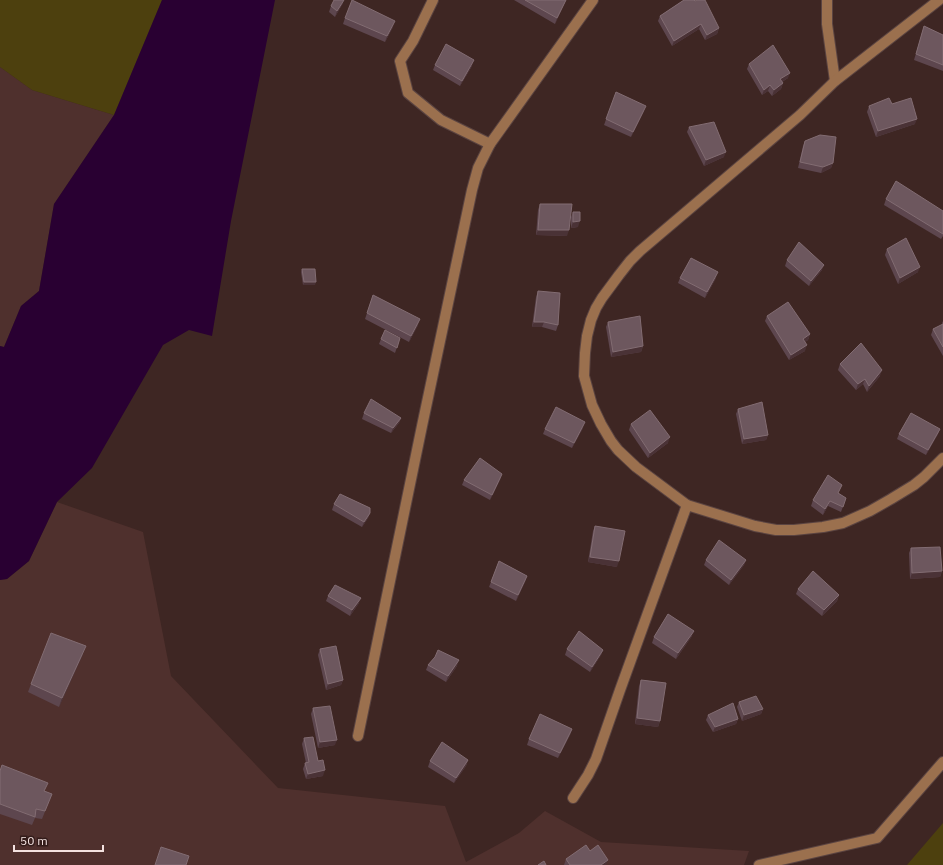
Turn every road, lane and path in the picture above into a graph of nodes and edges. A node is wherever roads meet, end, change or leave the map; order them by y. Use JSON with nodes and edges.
{"nodes":[{"id":1,"x":434,"y":0,"type":"edge"},
{"id":2,"x":593,"y":0,"type":"edge"},
{"id":3,"x":828,"y":0,"type":"edge"},
{"id":4,"x":939,"y":0,"type":"edge"},
{"id":5,"x":835,"y":81,"type":"junction"},
{"id":6,"x":490,"y":144,"type":"junction"},
{"id":7,"x":943,"y":458,"type":"edge"},
{"id":8,"x":688,"y":505,"type":"junction"},
{"id":9,"x":358,"y":736,"type":"dead end"},
{"id":10,"x":943,"y":762,"type":"edge"},
{"id":11,"x":573,"y":798,"type":"dead end"},
{"id":12,"x":759,"y":865,"type":"edge"}],
"edges":[{"from":1,"to":6,"type":"street"},
{"from":2,"to":6,"type":"street"},
{"from":3,"to":5,"type":"street"},
{"from":4,"to":5,"type":"street"},
{"from":5,"to":8,"type":"street"},
{"from":6,"to":9,"type":"street"},
{"from":7,"to":8,"type":"street"},
{"from":8,"to":11,"type":"street"},
{"from":10,"to":12,"type":"street"}]}
